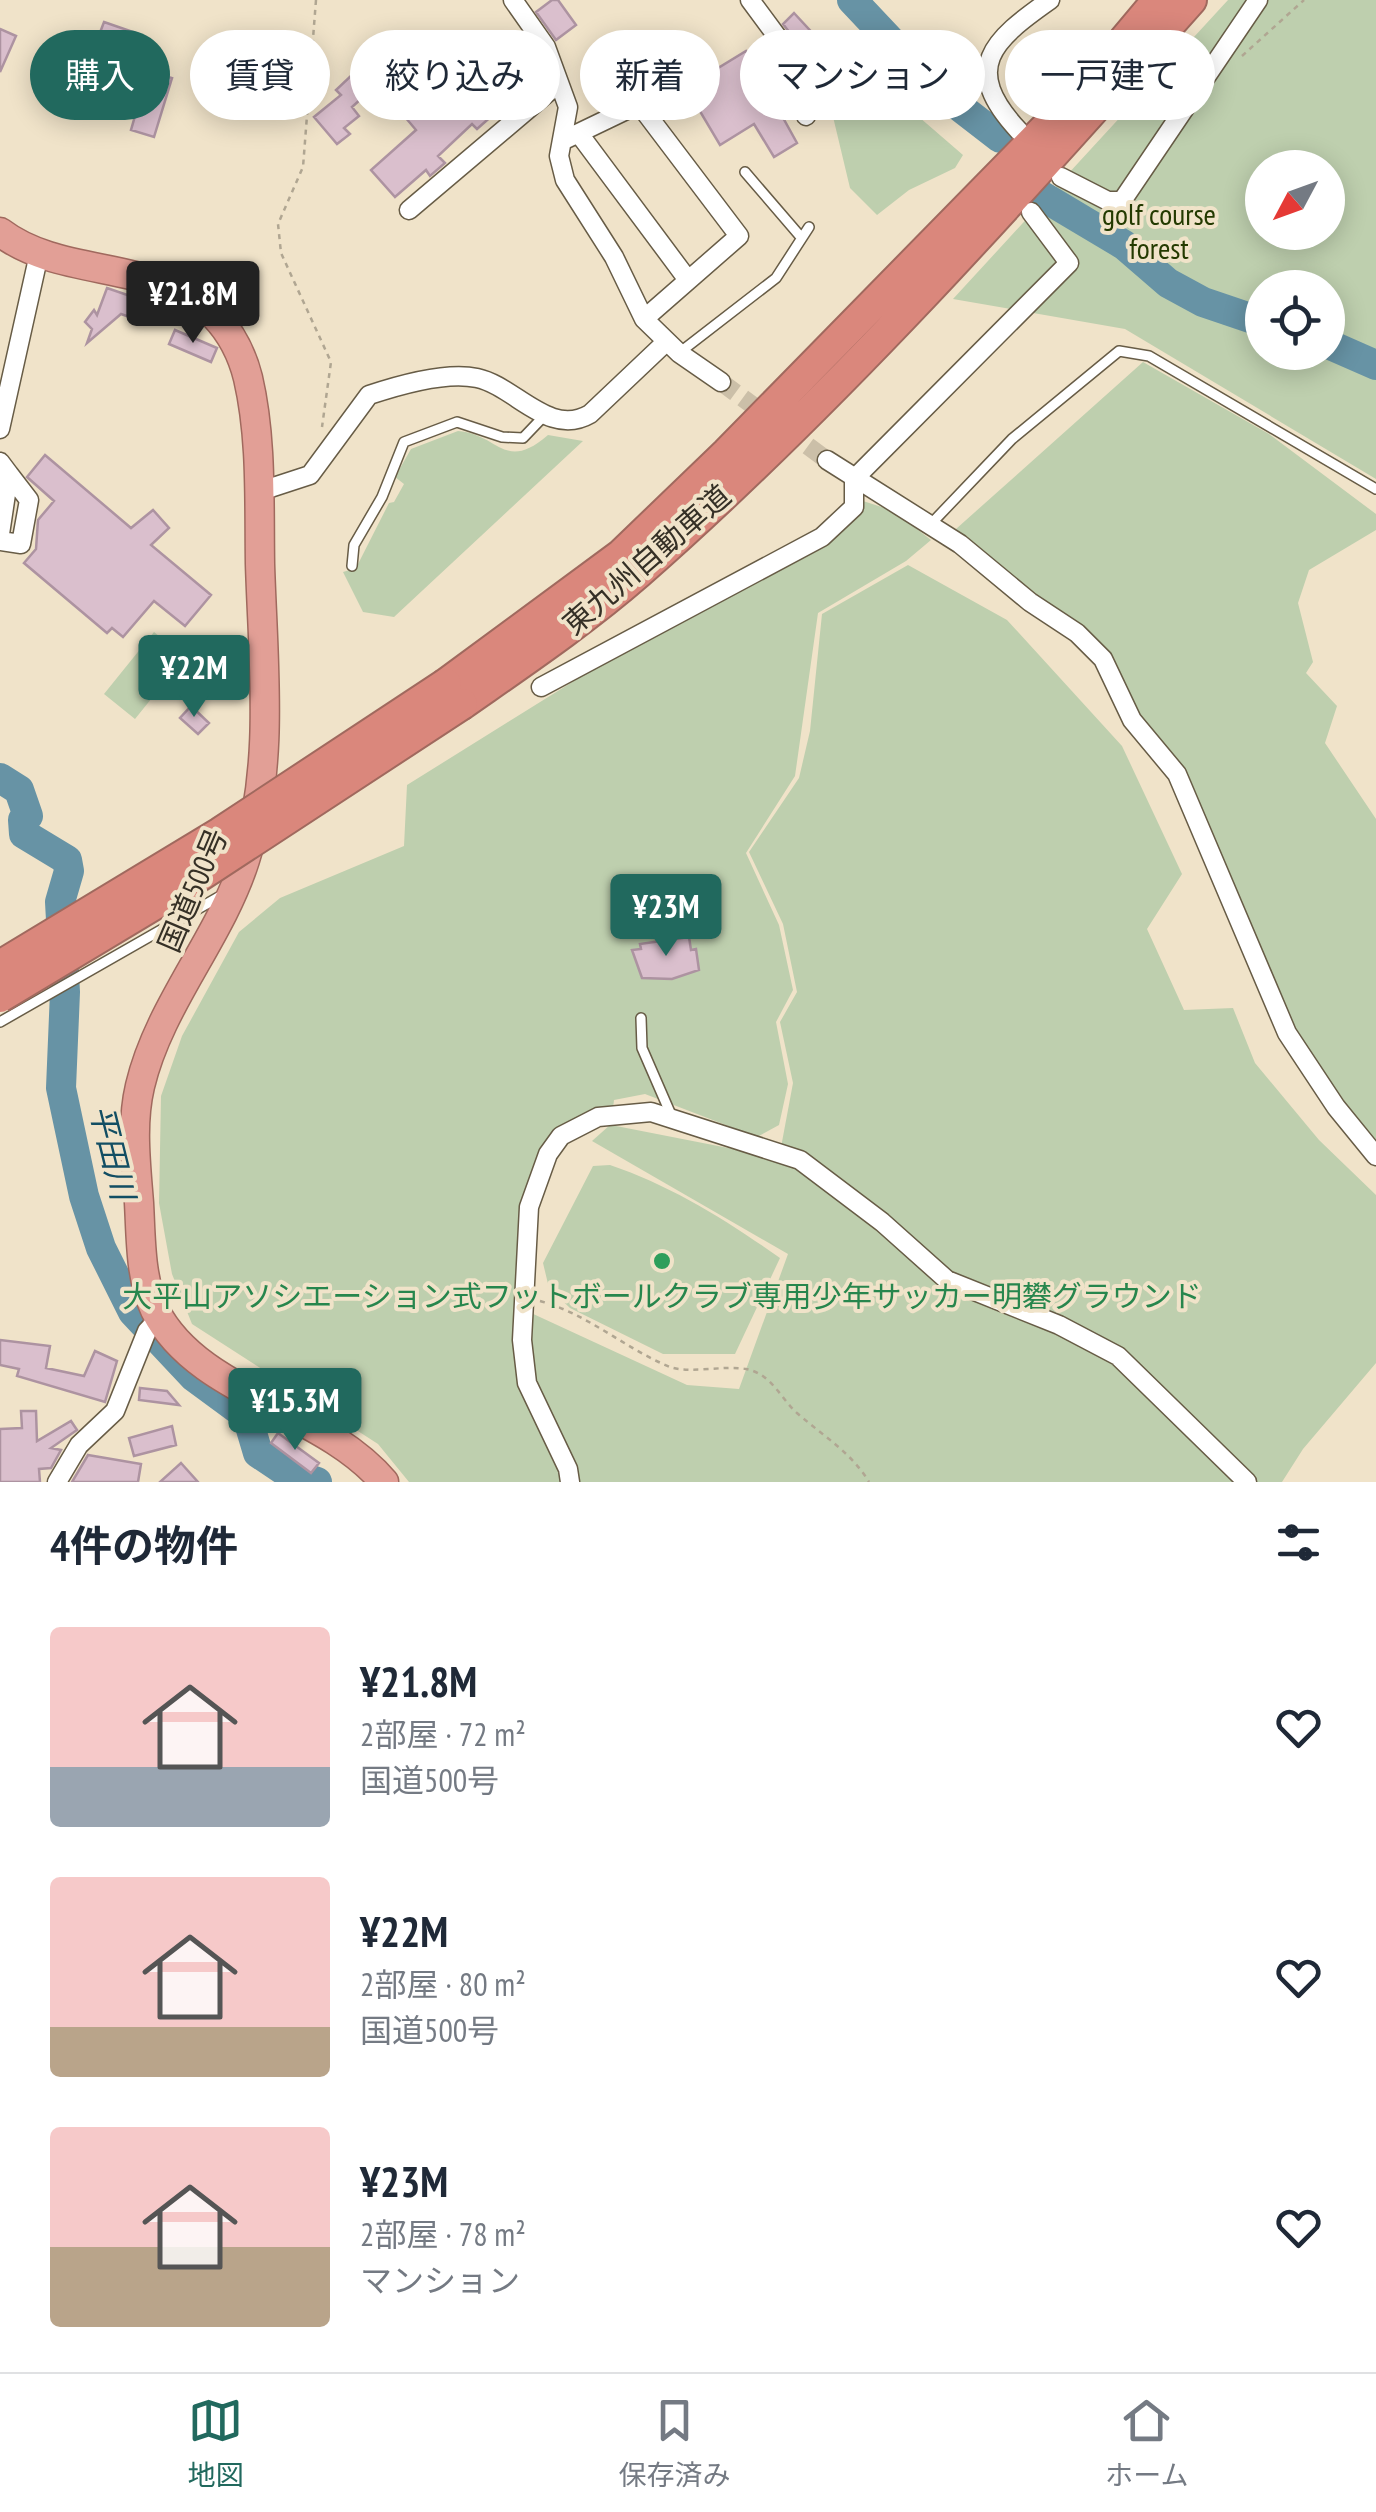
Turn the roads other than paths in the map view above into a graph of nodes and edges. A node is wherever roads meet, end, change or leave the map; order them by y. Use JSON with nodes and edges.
{"nodes":[{"id":1,"x":513,"y":0,"type":"edge"},
{"id":2,"x":750,"y":0,"type":"edge"},
{"id":3,"x":1050,"y":0,"type":"edge"},
{"id":4,"x":1158,"y":0,"type":"edge"},
{"id":5,"x":1191,"y":0,"type":"edge"},
{"id":6,"x":1258,"y":0,"type":"edge"},
{"id":7,"x":534,"y":30,"type":"edge"},
{"id":8,"x":773,"y":30,"type":"edge"},
{"id":9,"x":560,"y":83,"type":"edge"},
{"id":10,"x":516,"y":120,"type":"edge"},
{"id":11,"x":1019,"y":131,"type":"dead end"},
{"id":12,"x":571,"y":138,"type":"junction"},
{"id":13,"x":745,"y":172,"type":"dead end"},
{"id":14,"x":1061,"y":177,"type":"dead end"},
{"id":15,"x":409,"y":210,"type":"dead end"},
{"id":16,"x":1031,"y":212,"type":"dead end"},
{"id":17,"x":808,"y":227,"type":"dead end"},
{"id":18,"x":0,"y":232,"type":"edge"},
{"id":19,"x":800,"y":236,"type":"junction"},
{"id":20,"x":39,"y":254,"type":"junction"},
{"id":21,"x":688,"y":280,"type":"junction"},
{"id":22,"x":644,"y":319,"type":"junction"},
{"id":23,"x":672,"y":347,"type":"junction"},
{"id":24,"x":721,"y":382,"type":"tunnel mouth"},
{"id":25,"x":546,"y":415,"type":"junction"},
{"id":26,"x":0,"y":429,"type":"edge"},
{"id":27,"x":827,"y":460,"type":"tunnel mouth"},
{"id":28,"x":4,"y":468,"type":"edge"},
{"id":29,"x":854,"y":479,"type":"junction"},
{"id":30,"x":1376,"y":489,"type":"edge"},
{"id":31,"x":258,"y":492,"type":"junction"},
{"id":32,"x":929,"y":526,"type":"junction"},
{"id":33,"x":0,"y":538,"type":"edge"},
{"id":34,"x":352,"y":566,"type":"dead end"},
{"id":35,"x":541,"y":687,"type":"dead end"},
{"id":36,"x":454,"y":694,"type":"junction"},
{"id":37,"x":235,"y":888,"type":"junction"},
{"id":38,"x":0,"y":966,"type":"edge"},
{"id":39,"x":0,"y":998,"type":"edge"},
{"id":40,"x":640,"y":1018,"type":"dead end"},
{"id":41,"x":0,"y":1022,"type":"edge"},
{"id":42,"x":672,"y":1116,"type":"junction"},
{"id":43,"x":1376,"y":1156,"type":"edge"},
{"id":44,"x":152,"y":1326,"type":"junction"},
{"id":45,"x":57,"y":1482,"type":"edge"},
{"id":46,"x":384,"y":1482,"type":"edge"},
{"id":47,"x":570,"y":1482,"type":"edge"},
{"id":48,"x":1248,"y":1482,"type":"edge"}],
"edges":[{"from":1,"to":7,"type":"street"},
{"from":2,"to":8,"type":"street"},
{"from":3,"to":11,"type":"street"},
{"from":4,"to":36,"type":"highway","name":"東九州自動車道"},
{"from":5,"to":36,"type":"highway","name":"東九州自動車道"},
{"from":6,"to":14,"type":"street"},
{"from":9,"to":12,"type":"street"},
{"from":10,"to":15,"type":"street"},
{"from":12,"to":21,"type":"street"},
{"from":12,"to":21,"type":"street"},
{"from":12,"to":22,"type":"street"},
{"from":13,"to":19,"type":"lane"},
{"from":16,"to":29,"type":"street"},
{"from":17,"to":19,"type":"lane"},
{"from":18,"to":20,"type":"highway","name":"国道500号"},
{"from":19,"to":23,"type":"lane"},
{"from":20,"to":26,"type":"street"},
{"from":20,"to":31,"type":"highway","name":"国道500号"},
{"from":21,"to":22,"type":"street"},
{"from":22,"to":23,"type":"street"},
{"from":23,"to":24,"type":"street"},
{"from":23,"to":25,"type":"street"},
{"from":25,"to":31,"type":"street"},
{"from":25,"to":34,"type":"lane"},
{"from":27,"to":29,"type":"street"},
{"from":28,"to":33,"type":"street"},
{"from":29,"to":32,"type":"street"},
{"from":29,"to":35,"type":"street"},
{"from":30,"to":32,"type":"lane"},
{"from":31,"to":37,"type":"highway","name":"国道500号"},
{"from":32,"to":43,"type":"street"},
{"from":36,"to":38,"type":"highway","name":"東九州自動車道","bridge":true},
{"from":36,"to":39,"type":"highway","name":"東九州自動車道","bridge":true},
{"from":37,"to":41,"type":"lane"},
{"from":37,"to":44,"type":"highway","name":"国道500号"},
{"from":40,"to":42,"type":"lane"},
{"from":42,"to":47,"type":"street"},
{"from":42,"to":48,"type":"street"},
{"from":44,"to":45,"type":"street"},
{"from":44,"to":46,"type":"highway","name":"国道500号"}]}
